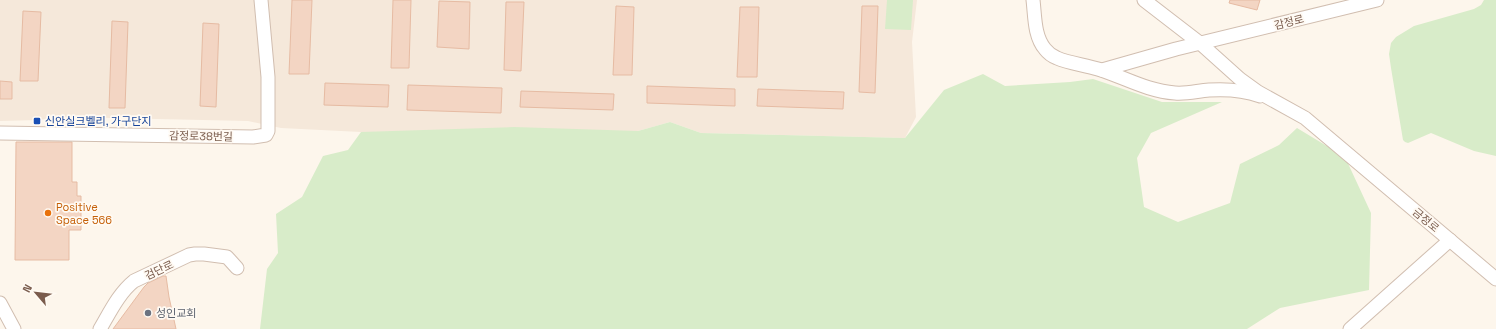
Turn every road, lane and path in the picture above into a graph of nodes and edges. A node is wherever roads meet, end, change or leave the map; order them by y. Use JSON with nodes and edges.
{"nodes":[{"id":1,"x":261,"y":0,"type":"edge"},
{"id":2,"x":1033,"y":0,"type":"edge"},
{"id":3,"x":1144,"y":0,"type":"edge"},
{"id":4,"x":1377,"y":0,"type":"edge"},
{"id":5,"x":1201,"y":44,"type":"junction"},
{"id":6,"x":1102,"y":70,"type":"junction"},
{"id":7,"x":1272,"y":100,"type":"junction"},
{"id":8,"x":0,"y":133,"type":"edge"},
{"id":9,"x":1356,"y":161,"type":"joint"},
{"id":10,"x":1450,"y":240,"type":"junction"},
{"id":11,"x":236,"y":268,"type":"dead end"},
{"id":12,"x":1496,"y":279,"type":"edge"},
{"id":13,"x":0,"y":303,"type":"edge"},
{"id":14,"x":14,"y":329,"type":"edge"},
{"id":15,"x":100,"y":329,"type":"edge"},
{"id":16,"x":1350,"y":329,"type":"edge"}],
"edges":[{"from":1,"to":8,"type":"street","name":"감정로38번길"},
{"from":2,"to":6,"type":"street","name":"감정로"},
{"from":3,"to":5,"type":"street","name":"감정로"},
{"from":4,"to":5,"type":"street","name":"감정로"},
{"from":5,"to":6,"type":"street","name":"감정로"},
{"from":5,"to":7,"type":"street","name":"감정로"},
{"from":6,"to":7,"type":"street","name":"감정로"},
{"from":7,"to":9,"type":"street","name":"감정로"},
{"from":9,"to":10,"type":"street","name":"금정로"},
{"from":10,"to":12,"type":"street","name":"금정로"},
{"from":10,"to":16,"type":"street"},
{"from":11,"to":15,"type":"street","name":"검단로"},
{"from":13,"to":14,"type":"street"}]}
